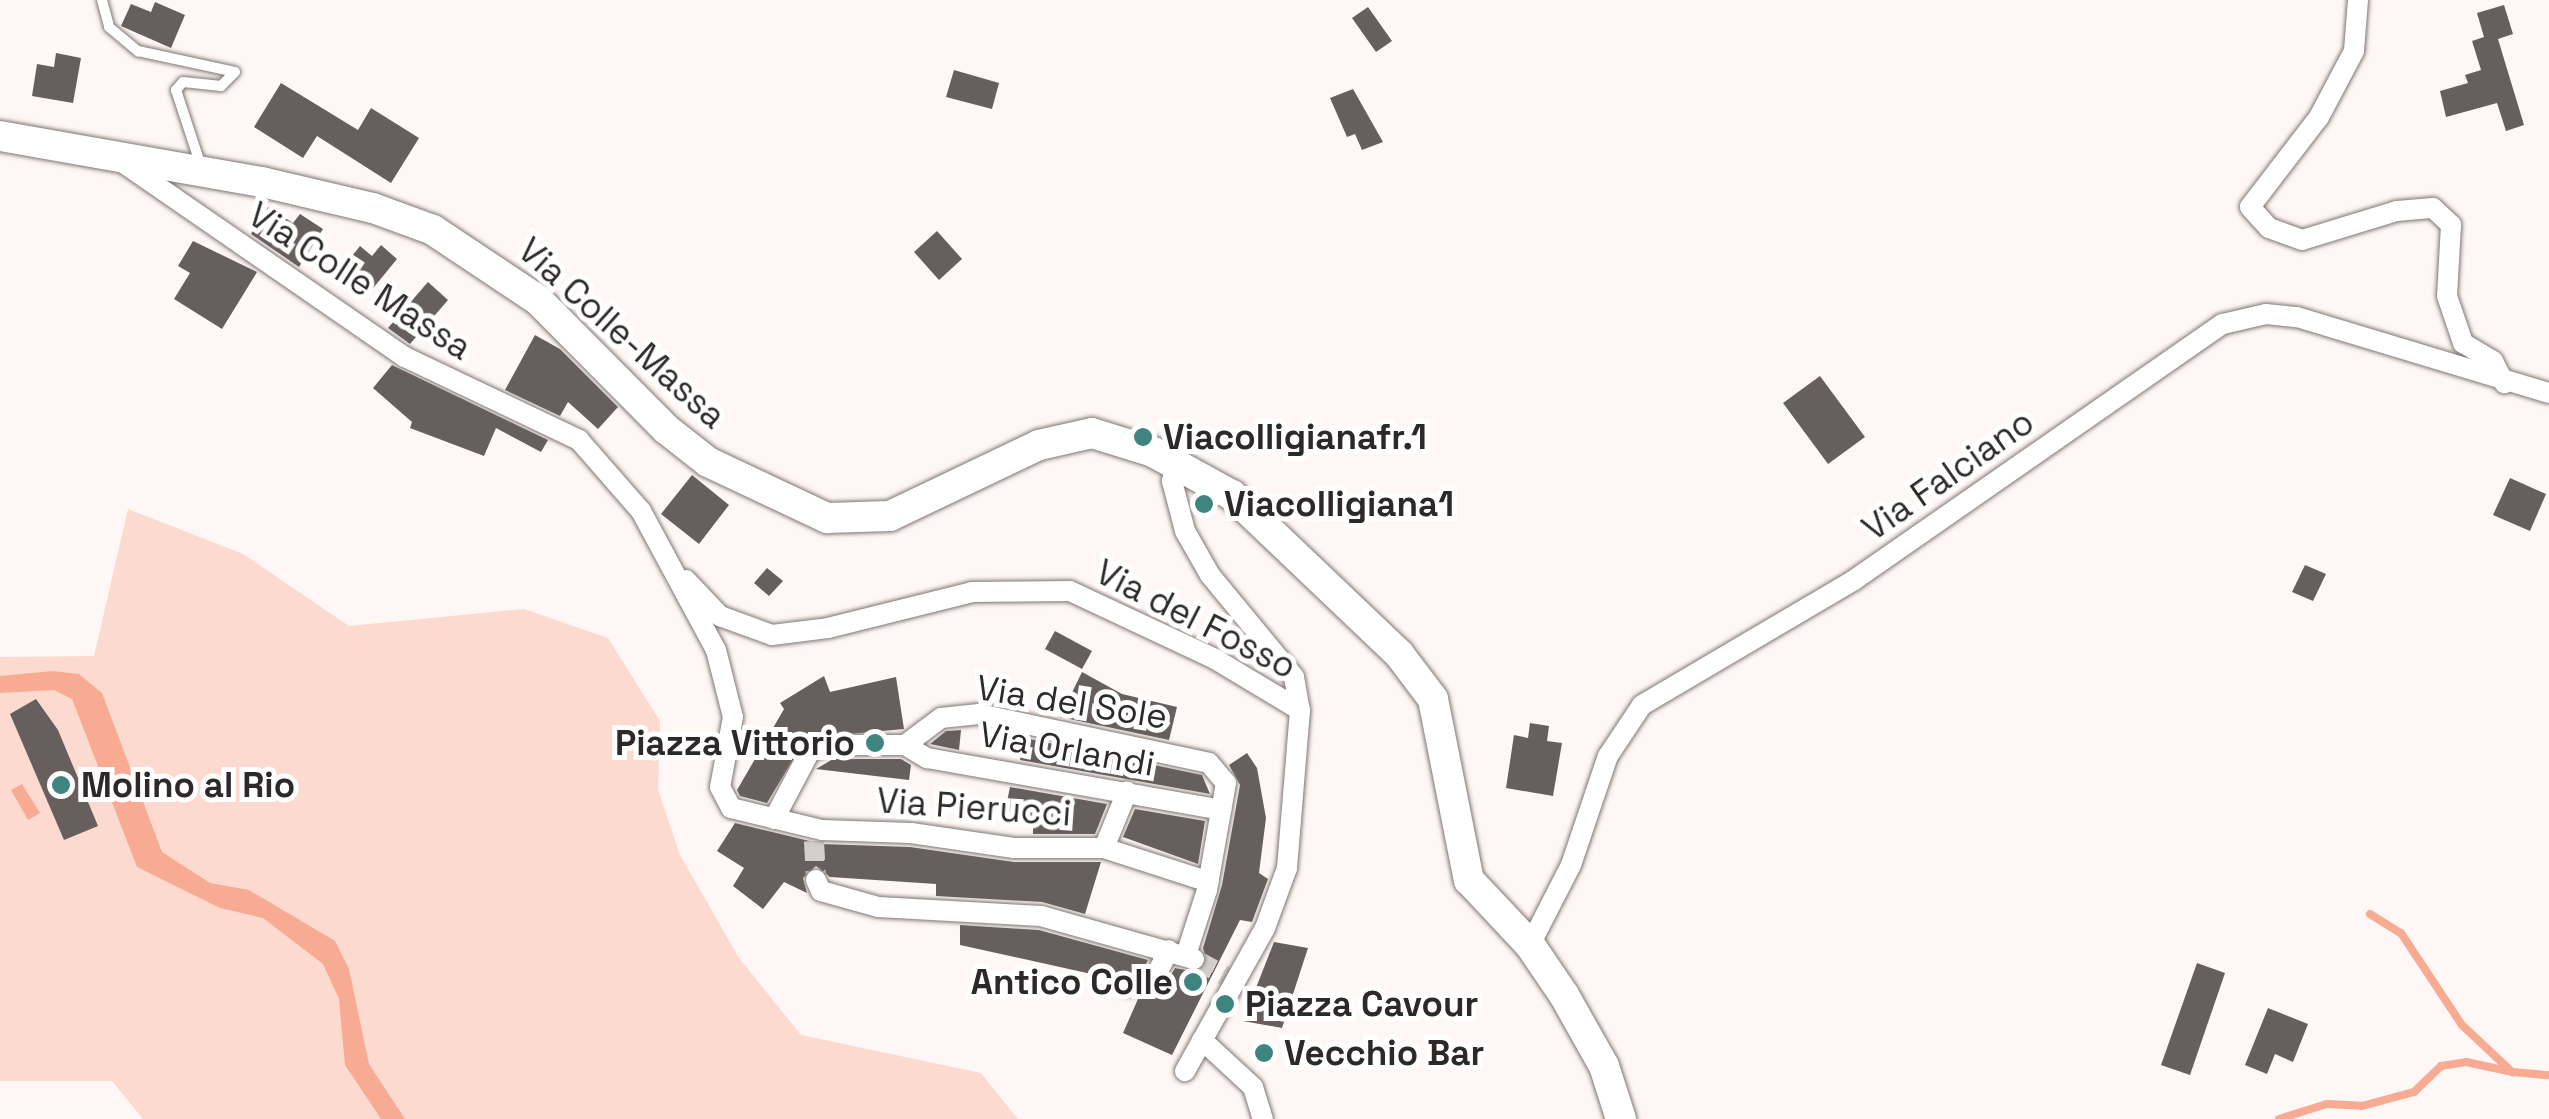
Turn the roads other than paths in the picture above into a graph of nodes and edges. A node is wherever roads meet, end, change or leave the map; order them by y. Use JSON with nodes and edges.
{"nodes":[{"id":1,"x":102,"y":0,"type":"edge"},
{"id":2,"x":2358,"y":0,"type":"edge"},
{"id":3,"x":0,"y":136,"type":"edge"},
{"id":4,"x":118,"y":159,"type":"junction"},
{"id":5,"x":202,"y":169,"type":"junction"},
{"id":6,"x":2504,"y":383,"type":"junction"},
{"id":7,"x":2549,"y":393,"type":"edge"},
{"id":8,"x":1176,"y":463,"type":"junction"},
{"id":9,"x":672,"y":565,"type":"junction"},
{"id":10,"x":1300,"y":710,"type":"junction"},
{"id":11,"x":906,"y":745,"type":"junction"},
{"id":12,"x":1127,"y":792,"type":"junction"},
{"id":13,"x":731,"y":808,"type":"joint"},
{"id":14,"x":1221,"y":810,"type":"junction"},
{"id":15,"x":774,"y":819,"type":"junction"},
{"id":16,"x":1104,"y":848,"type":"junction"},
{"id":17,"x":816,"y":880,"type":"dead end"},
{"id":18,"x":1209,"y":882,"type":"junction"},
{"id":19,"x":1530,"y":946,"type":"junction"},
{"id":20,"x":1184,"y":955,"type":"junction"},
{"id":21,"x":1126,"y":986,"type":"dead end"},
{"id":22,"x":1202,"y":1040,"type":"junction"},
{"id":23,"x":1185,"y":1071,"type":"dead end"},
{"id":24,"x":1260,"y":1110,"type":"edge"},
{"id":25,"x":1622,"y":1119,"type":"edge"}],
"edges":[{"from":1,"to":5,"type":"lane"},
{"from":2,"to":6,"type":"street"},
{"from":3,"to":4,"type":"street","name":"Via Colle-Massa"},
{"from":4,"to":5,"type":"street","name":"Via Colle-Massa"},
{"from":4,"to":9,"type":"street","name":"Via Colle Massa"},
{"from":5,"to":8,"type":"street","name":"Via Colle-Massa"},
{"from":6,"to":7,"type":"street","name":"Via Falciano"},
{"from":6,"to":19,"type":"street","name":"Via Falciano"},
{"from":8,"to":10,"type":"street"},
{"from":8,"to":19,"type":"street","name":"Via Colle-Massa"},
{"from":9,"to":10,"type":"street","name":"Via del Fosso"},
{"from":9,"to":13,"type":"street","name":"Via Colle Massa"},
{"from":10,"to":22,"type":"street"},
{"from":11,"to":12,"type":"street","name":"Via Orlandi"},
{"from":11,"to":14,"type":"street","name":"Via del Sole"},
{"from":11,"to":15,"type":"street"},
{"from":12,"to":14,"type":"street","name":"Via Orlandi"},
{"from":12,"to":16,"type":"street"},
{"from":13,"to":15,"type":"street","name":"Via Pierucci"},
{"from":14,"to":18,"type":"street"},
{"from":15,"to":16,"type":"street","name":"Via Pierucci"},
{"from":16,"to":18,"type":"street","name":"Via Pierucci"},
{"from":17,"to":20,"type":"street"},
{"from":18,"to":20,"type":"street"},
{"from":19,"to":25,"type":"street","name":"Via Colle-Massa"},
{"from":20,"to":21,"type":"street"},
{"from":22,"to":23,"type":"street"},
{"from":22,"to":24,"type":"street"}]}
